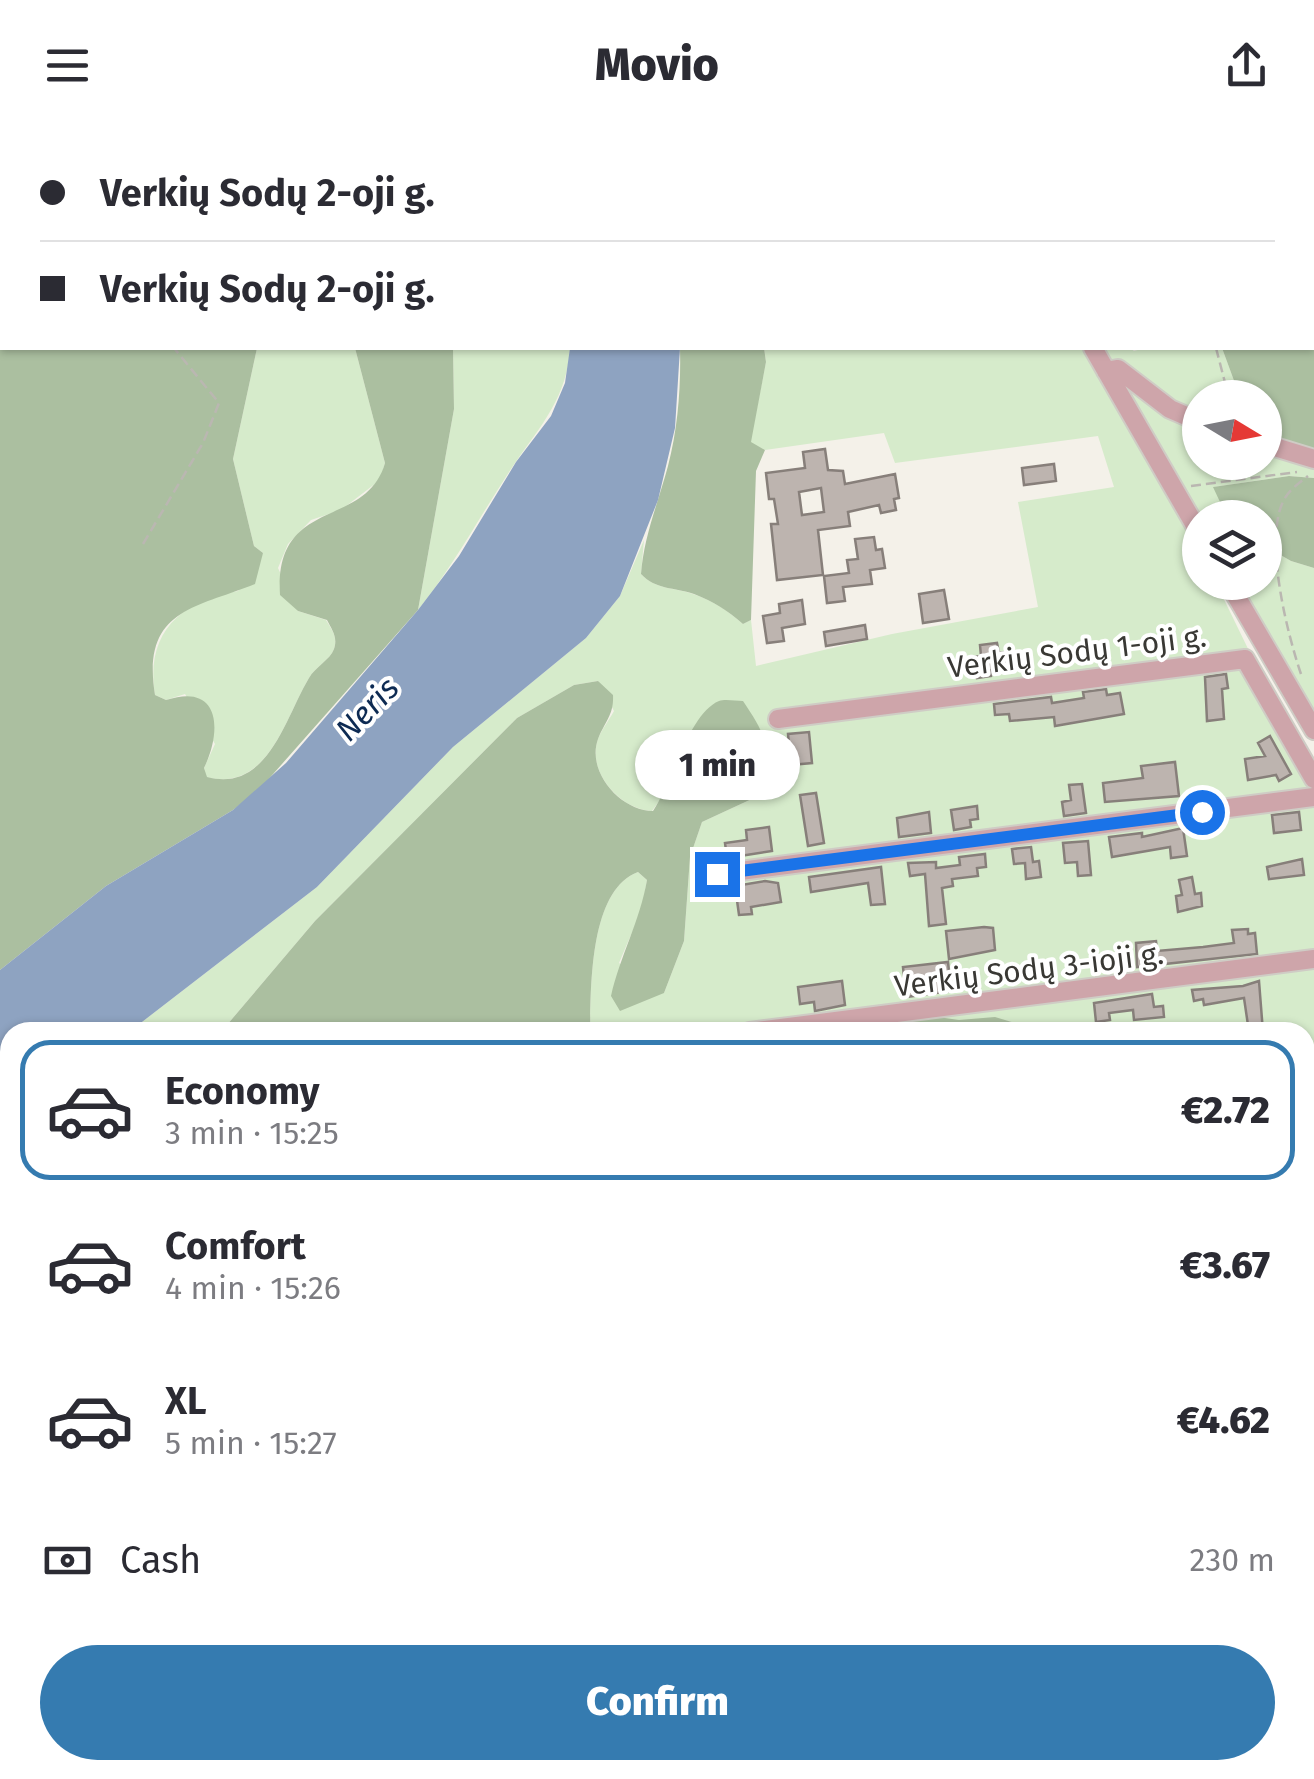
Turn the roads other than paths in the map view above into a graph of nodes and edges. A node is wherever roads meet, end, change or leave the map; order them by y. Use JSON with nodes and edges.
{"nodes":[{"id":1,"x":1094,"y":350,"type":"edge"},
{"id":2,"x":1106,"y":371,"type":"junction"},
{"id":3,"x":1182,"y":415,"type":"edge"},
{"id":4,"x":1282,"y":449,"type":"edge"},
{"id":5,"x":1314,"y":458,"type":"edge"},
{"id":6,"x":1182,"y":502,"type":"edge"},
{"id":7,"x":1238,"y":600,"type":"edge"},
{"id":8,"x":778,"y":718,"type":"dead end"},
{"id":9,"x":1314,"y":730,"type":"edge"},
{"id":10,"x":1314,"y":779,"type":"edge"},
{"id":11,"x":1314,"y":797,"type":"edge"},
{"id":12,"x":717,"y":874,"type":"dead end"},
{"id":13,"x":1314,"y":960,"type":"edge"},
{"id":14,"x":828,"y":1022,"type":"edge"}],
"edges":[{"from":1,"to":2,"type":"street"},
{"from":2,"to":3,"type":"street"},
{"from":2,"to":6,"type":"street"},
{"from":4,"to":5,"type":"street"},
{"from":7,"to":9,"type":"street"},
{"from":8,"to":10,"type":"street","name":"Verkių Sodų 1-oji g."},
{"from":11,"to":12,"type":"street"},
{"from":13,"to":14,"type":"street","name":"Verkių Sodų 3-ioji g."}]}
